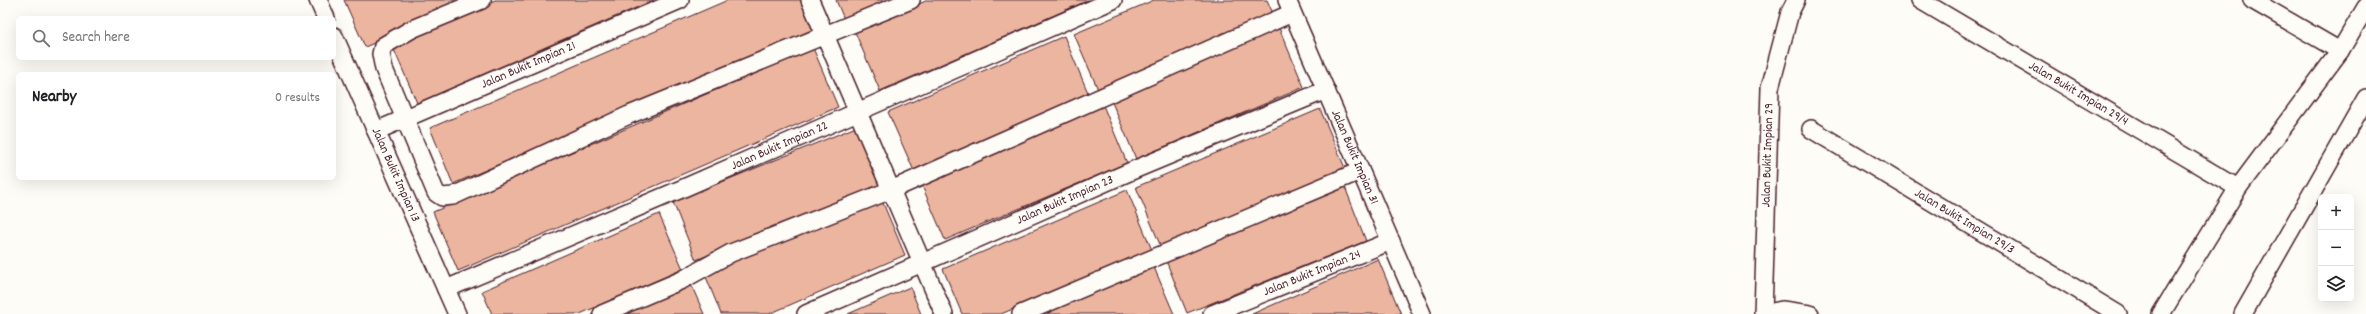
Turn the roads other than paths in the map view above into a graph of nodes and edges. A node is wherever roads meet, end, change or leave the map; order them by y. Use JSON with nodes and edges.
{"nodes":[{"id":1,"x":318,"y":0,"type":"edge"},
{"id":2,"x":482,"y":0,"type":"edge"},
{"id":3,"x":680,"y":0,"type":"edge"},
{"id":4,"x":810,"y":0,"type":"edge"},
{"id":5,"x":911,"y":0,"type":"edge"},
{"id":6,"x":1113,"y":0,"type":"edge"},
{"id":7,"x":1796,"y":0,"type":"edge"},
{"id":8,"x":1920,"y":0,"type":"edge"},
{"id":9,"x":2252,"y":0,"type":"edge"},
{"id":10,"x":1290,"y":6,"type":"edge"},
{"id":11,"x":2366,"y":7,"type":"edge"},
{"id":12,"x":325,"y":16,"type":"edge"},
{"id":13,"x":825,"y":36,"type":"junction"},
{"id":14,"x":336,"y":41,"type":"edge"},
{"id":15,"x":2340,"y":51,"type":"junction"},
{"id":16,"x":1326,"y":90,"type":"junction"},
{"id":17,"x":2366,"y":98,"type":"edge"},
{"id":18,"x":858,"y":113,"type":"junction"},
{"id":19,"x":406,"y":117,"type":"junction"},
{"id":20,"x":1811,"y":129,"type":"dead end"},
{"id":21,"x":376,"y":131,"type":"junction"},
{"id":22,"x":1360,"y":170,"type":"junction"},
{"id":23,"x":2238,"y":188,"type":"junction"},
{"id":24,"x":891,"y":190,"type":"junction"},
{"id":25,"x":1391,"y":241,"type":"junction"},
{"id":26,"x":922,"y":263,"type":"junction"},
{"id":27,"x":446,"y":289,"type":"junction"},
{"id":28,"x":457,"y":314,"type":"edge"},
{"id":29,"x":602,"y":314,"type":"edge"},
{"id":30,"x":806,"y":314,"type":"edge"},
{"id":31,"x":944,"y":314,"type":"edge"},
{"id":32,"x":1021,"y":314,"type":"edge"},
{"id":33,"x":1212,"y":314,"type":"edge"},
{"id":34,"x":1422,"y":314,"type":"edge"},
{"id":35,"x":1763,"y":314,"type":"edge"},
{"id":36,"x":1810,"y":314,"type":"edge"},
{"id":37,"x":2118,"y":314,"type":"edge"},
{"id":38,"x":2161,"y":314,"type":"edge"},
{"id":39,"x":2243,"y":314,"type":"edge"}],
"edges":[{"from":1,"to":12,"type":"street"},
{"from":2,"to":19,"type":"street"},
{"from":3,"to":19,"type":"street","name":"Jalan Bukit Impian 21"},
{"from":4,"to":13,"type":"street"},
{"from":5,"to":13,"type":"street"},
{"from":6,"to":18,"type":"street","name":"Jalan Bukit Impian 22"},
{"from":7,"to":35,"type":"street","name":"Jalan Bukit Impian 29"},
{"from":8,"to":23,"type":"street","name":"Jalan Bukit Impian 29/4"},
{"from":9,"to":15,"type":"street"},
{"from":10,"to":16,"type":"street","name":"Jalan Bukit Impian 31"},
{"from":10,"to":24,"type":"street"},
{"from":11,"to":15,"type":"street"},
{"from":13,"to":18,"type":"street"},
{"from":13,"to":19,"type":"street"},
{"from":14,"to":21,"type":"street","name":"Jalan Bukit Impian 13"},
{"from":15,"to":23,"type":"street"},
{"from":16,"to":22,"type":"street","name":"Jalan Bukit Impian 31"},
{"from":16,"to":26,"type":"street","name":"Jalan Bukit Impian 23"},
{"from":17,"to":39,"type":"street"},
{"from":18,"to":24,"type":"street"},
{"from":18,"to":27,"type":"street","name":"Jalan Bukit Impian 22"},
{"from":19,"to":21,"type":"street","name":"Jalan Bukit Impian 21"},
{"from":20,"to":37,"type":"street","name":"Jalan Bukit Impian 29/3"},
{"from":21,"to":27,"type":"street","name":"Jalan Bukit Impian 13"},
{"from":22,"to":25,"type":"street","name":"Jalan Bukit Impian 31"},
{"from":22,"to":32,"type":"street"},
{"from":23,"to":38,"type":"street"},
{"from":24,"to":26,"type":"street"},
{"from":24,"to":29,"type":"street"},
{"from":25,"to":33,"type":"street","name":"Jalan Bukit Impian 24"},
{"from":25,"to":34,"type":"street","name":"Jalan Bukit Impian 31"},
{"from":26,"to":30,"type":"street","name":"Jalan Bukit Impian 23"},
{"from":26,"to":31,"type":"street"},
{"from":27,"to":28,"type":"street","name":"Jalan Bukit Impian 13"},
{"from":35,"to":36,"type":"street"}]}
